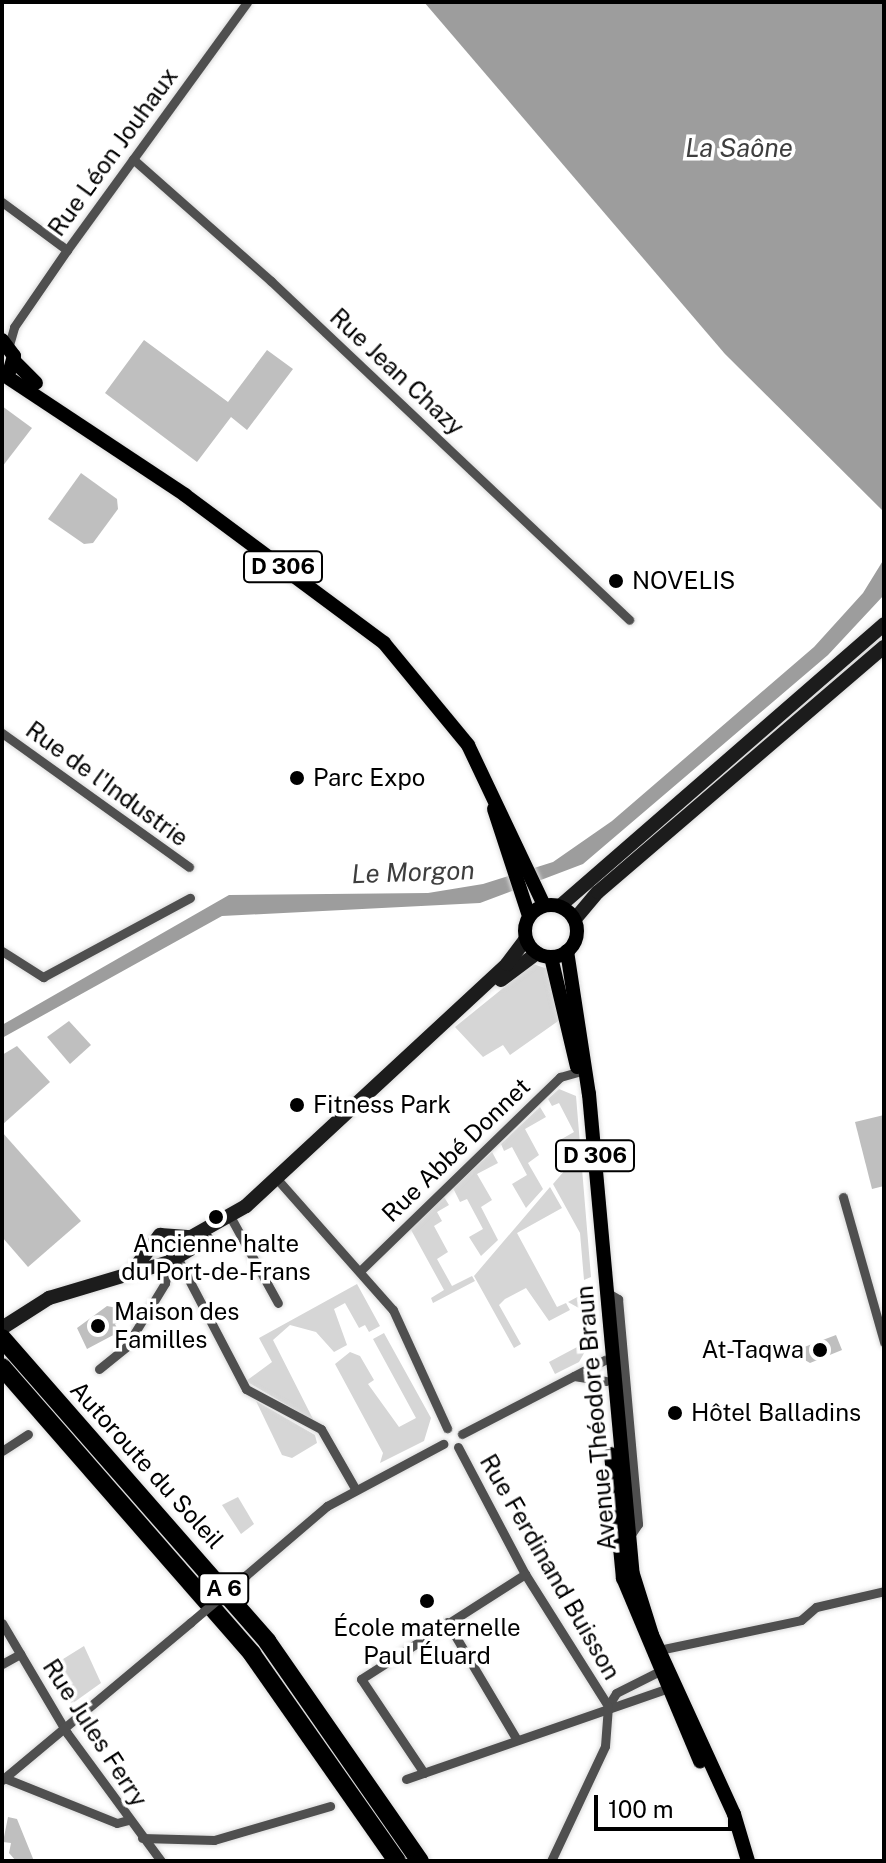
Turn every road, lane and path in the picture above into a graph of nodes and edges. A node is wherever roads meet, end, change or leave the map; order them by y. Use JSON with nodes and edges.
{"nodes":[{"id":1,"x":247,"y":2,"type":"edge"},
{"id":2,"x":133,"y":159,"type":"junction"},
{"id":3,"x":2,"y":202,"type":"edge"},
{"id":4,"x":67,"y":250,"type":"junction"},
{"id":5,"x":4,"y":340,"type":"edge"},
{"id":6,"x":14,"y":361,"type":"junction"},
{"id":7,"x":3,"y":376,"type":"edge"},
{"id":8,"x":143,"y":466,"type":"junction"},
{"id":9,"x":629,"y":620,"type":"dead end"},
{"id":10,"x":884,"y":624,"type":"edge"},
{"id":11,"x":884,"y":647,"type":"edge"},
{"id":12,"x":2,"y":733,"type":"edge"},
{"id":13,"x":189,"y":867,"type":"dead end"},
{"id":14,"x":528,"y":892,"type":"junction"},
{"id":15,"x":190,"y":898,"type":"dead end"},
{"id":16,"x":544,"y":905,"type":"junction"},
{"id":17,"x":560,"y":906,"type":"junction"},
{"id":18,"x":529,"y":916,"type":"junction"},
{"id":19,"x":575,"y":919,"type":"junction"},
{"id":20,"x":526,"y":939,"type":"junction"},
{"id":21,"x":2,"y":951,"type":"edge"},
{"id":22,"x":567,"y":951,"type":"junction"},
{"id":23,"x":544,"y":955,"type":"junction"},
{"id":24,"x":446,"y":1021,"type":"junction"},
{"id":25,"x":582,"y":1070,"type":"junction"},
{"id":26,"x":277,"y":1179,"type":"junction"},
{"id":27,"x":843,"y":1197,"type":"dead end"},
{"id":28,"x":231,"y":1218,"type":"junction"},
{"id":29,"x":152,"y":1249,"type":"junction"},
{"id":30,"x":172,"y":1254,"type":"junction"},
{"id":31,"x":360,"y":1271,"type":"junction"},
{"id":32,"x":131,"y":1273,"type":"junction"},
{"id":33,"x":278,"y":1303,"type":"dead end"},
{"id":34,"x":2,"y":1328,"type":"edge"},
{"id":35,"x":2,"y":1338,"type":"edge"},
{"id":36,"x":884,"y":1342,"type":"edge"},
{"id":37,"x":614,"y":1361,"type":"junction"},
{"id":38,"x":2,"y":1367,"type":"edge"},
{"id":39,"x":99,"y":1369,"type":"dead end"},
{"id":40,"x":574,"y":1376,"type":"junction"},
{"id":41,"x":606,"y":1381,"type":"junction"},
{"id":42,"x":447,"y":1428,"type":"junction"},
{"id":43,"x":28,"y":1434,"type":"dead end"},
{"id":44,"x":462,"y":1434,"type":"junction"},
{"id":45,"x":443,"y":1444,"type":"junction"},
{"id":46,"x":458,"y":1447,"type":"junction"},
{"id":47,"x":2,"y":1451,"type":"edge"},
{"id":48,"x":356,"y":1490,"type":"junction"},
{"id":49,"x":525,"y":1574,"type":"junction"},
{"id":50,"x":884,"y":1591,"type":"edge"},
{"id":51,"x":447,"y":1622,"type":"junction"},
{"id":52,"x":2,"y":1623,"type":"edge"},
{"id":53,"x":659,"y":1650,"type":"junction"},
{"id":54,"x":20,"y":1654,"type":"junction"},
{"id":55,"x":2,"y":1664,"type":"edge"},
{"id":56,"x":662,"y":1670,"type":"junction"},
{"id":57,"x":670,"y":1687,"type":"junction"},
{"id":58,"x":608,"y":1706,"type":"junction"},
{"id":59,"x":63,"y":1726,"type":"junction"},
{"id":60,"x":516,"y":1738,"type":"junction"},
{"id":61,"x":424,"y":1773,"type":"junction"},
{"id":62,"x":406,"y":1779,"type":"dead end"},
{"id":63,"x":4,"y":1780,"type":"edge"},
{"id":64,"x":330,"y":1806,"type":"dead end"},
{"id":65,"x":128,"y":1820,"type":"junction"},
{"id":66,"x":146,"y":1842,"type":"junction"},
{"id":67,"x":161,"y":1861,"type":"edge"},
{"id":68,"x":397,"y":1861,"type":"edge"},
{"id":69,"x":420,"y":1861,"type":"edge"},
{"id":70,"x":551,"y":1861,"type":"edge"},
{"id":71,"x":741,"y":1861,"type":"edge"},
{"id":72,"x":748,"y":1861,"type":"edge"}],
"edges":[{"from":1,"to":2,"type":"street","name":"Rue Léon Jouhaux"},
{"from":2,"to":4,"type":"street","name":"Rue Léon Jouhaux"},
{"from":2,"to":9,"type":"street","name":"Rue Jean Chazy"},
{"from":3,"to":4,"type":"street"},
{"from":4,"to":5,"type":"street","name":"Rue Léon Jouhaux"},
{"from":5,"to":6,"type":"main road"},
{"from":6,"to":7,"type":"main road"},
{"from":6,"to":8,"type":"main road","number":"D 306"},
{"from":7,"to":8,"type":"main road","number":"D 306"},
{"from":8,"to":14,"type":"main road","number":"D 306"},
{"from":10,"to":17,"type":"street"},
{"from":11,"to":19,"type":"street"},
{"from":12,"to":13,"type":"street","name":"Rue de l'Industrie"},
{"from":14,"to":16,"type":"main road","number":"D 306"},
{"from":14,"to":18,"type":"main road","number":"D 306"},
{"from":15,"to":21,"type":"street"},
{"from":16,"to":17,"type":"main road"},
{"from":16,"to":18,"type":"main road"},
{"from":17,"to":19,"type":"main road"},
{"from":18,"to":20,"type":"main road"},
{"from":19,"to":22,"type":"main road"},
{"from":20,"to":23,"type":"main road"},
{"from":20,"to":24,"type":"street"},
{"from":22,"to":23,"type":"main road"},
{"from":22,"to":25,"type":"main road","name":"Avenue Théodore Braun","number":"D 306"},
{"from":23,"to":24,"type":"street"},
{"from":23,"to":25,"type":"main road","name":"Avenue Théodore Braun","number":"D 306"},
{"from":24,"to":26,"type":"street"},
{"from":25,"to":31,"type":"street","name":"Rue Abbé Donnet"},
{"from":25,"to":37,"type":"main road","name":"Avenue Théodore Braun","number":"D 306"},
{"from":25,"to":37,"type":"main road","name":"Avenue Théodore Braun","number":"D 306"},
{"from":26,"to":28,"type":"street"},
{"from":26,"to":31,"type":"street"},
{"from":27,"to":36,"type":"street"},
{"from":28,"to":30,"type":"street"},
{"from":28,"to":33,"type":"street"},
{"from":29,"to":30,"type":"street"},
{"from":29,"to":30,"type":"street"},
{"from":29,"to":32,"type":"street"},
{"from":30,"to":32,"type":"street"},
{"from":30,"to":39,"type":"street"},
{"from":30,"to":48,"type":"street"},
{"from":31,"to":42,"type":"street"},
{"from":32,"to":34,"type":"street"},
{"from":35,"to":69,"type":"highway","name":"Autoroute du Soleil","number":"A 6"},
{"from":37,"to":40,"type":"street"},
{"from":37,"to":41,"type":"main road","name":"Avenue Théodore Braun","number":"D 306"},
{"from":37,"to":53,"type":"main road","name":"Avenue Théodore Braun","number":"D 306"},
{"from":38,"to":68,"type":"highway","name":"Autoroute du Soleil","number":"A 6"},
{"from":40,"to":41,"type":"street"},
{"from":40,"to":44,"type":"street"},
{"from":41,"to":56,"type":"main road","name":"Avenue Théodore Braun","number":"D 306"},
{"from":42,"to":44,"type":"street"},
{"from":42,"to":45,"type":"street"},
{"from":43,"to":47,"type":"street"},
{"from":44,"to":46,"type":"street"},
{"from":45,"to":46,"type":"street"},
{"from":45,"to":48,"type":"street"},
{"from":46,"to":49,"type":"street","name":"Rue Ferdinand Buisson"},
{"from":48,"to":59,"type":"street","bridge":true},
{"from":49,"to":51,"type":"street"},
{"from":49,"to":58,"type":"street","name":"Rue Ferdinand Buisson"},
{"from":50,"to":53,"type":"street"},
{"from":51,"to":60,"type":"street"},
{"from":51,"to":61,"type":"street"},
{"from":52,"to":54,"type":"street","name":"Rue Jules Ferry"},
{"from":53,"to":56,"type":"main road","name":"Avenue Théodore Braun","number":"D 306"},
{"from":54,"to":55,"type":"street"},
{"from":54,"to":59,"type":"street","name":"Rue Jules Ferry"},
{"from":56,"to":57,"type":"main road","name":"Avenue Théodore Braun","number":"D 306"},
{"from":56,"to":58,"type":"street"},
{"from":57,"to":58,"type":"street"},
{"from":57,"to":71,"type":"main road","name":"Avenue Théodore Braun","number":"D 306"},
{"from":57,"to":72,"type":"main road","name":"Avenue Théodore Braun","number":"D 306"},
{"from":58,"to":60,"type":"street"},
{"from":58,"to":70,"type":"street"},
{"from":59,"to":63,"type":"street"},
{"from":59,"to":65,"type":"street","name":"Rue Jules Ferry"},
{"from":60,"to":61,"type":"street"},
{"from":61,"to":62,"type":"street"},
{"from":63,"to":65,"type":"street"},
{"from":64,"to":66,"type":"street"},
{"from":65,"to":66,"type":"street","name":"Rue Jules Ferry"},
{"from":66,"to":67,"type":"street","name":"Rue Jules Ferry"}]}
